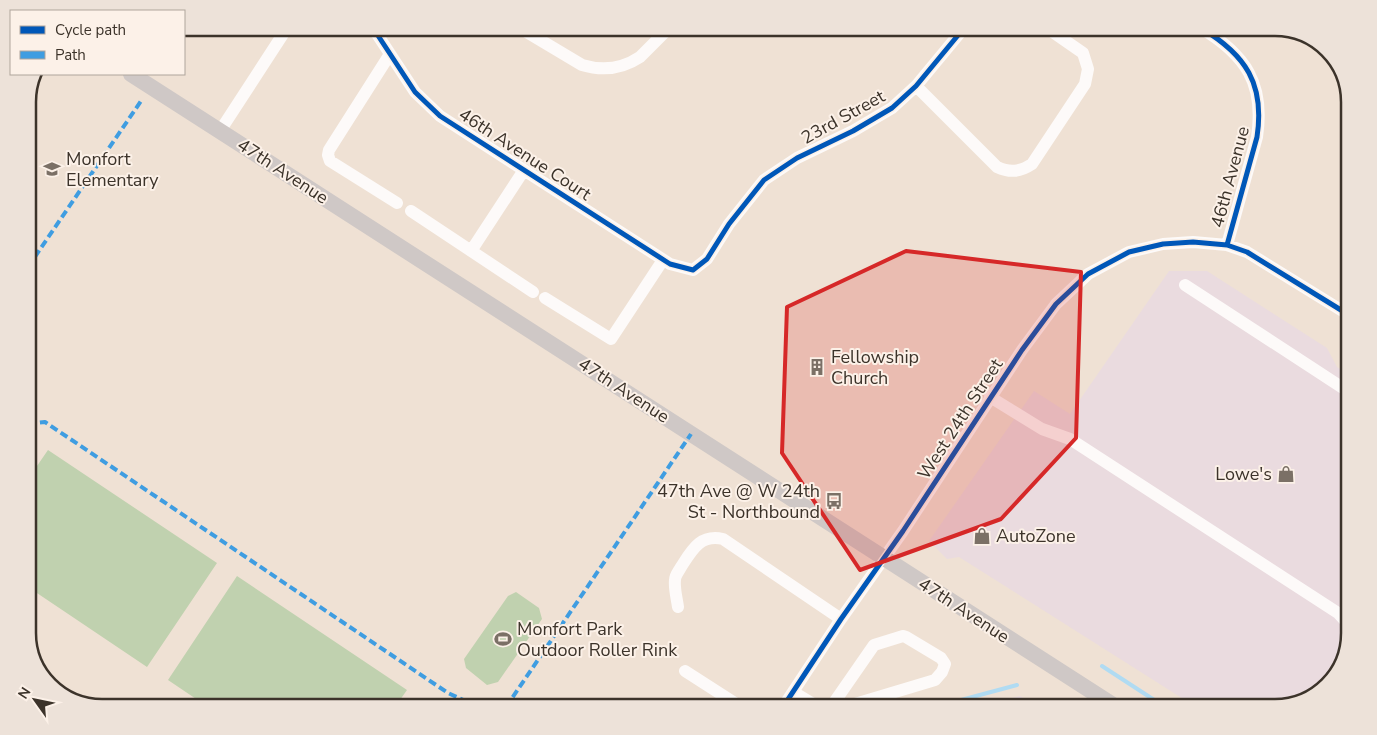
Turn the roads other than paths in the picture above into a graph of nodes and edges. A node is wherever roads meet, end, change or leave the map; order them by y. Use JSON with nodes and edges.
{"nodes":[{"id":1,"x":282,"y":36,"type":"edge"},
{"id":2,"x":378,"y":36,"type":"edge"},
{"id":3,"x":533,"y":36,"type":"edge"},
{"id":4,"x":661,"y":36,"type":"edge"},
{"id":5,"x":957,"y":36,"type":"edge"},
{"id":6,"x":1059,"y":36,"type":"edge"},
{"id":7,"x":1212,"y":36,"type":"edge"},
{"id":8,"x":390,"y":54,"type":"junction"},
{"id":9,"x":133,"y":75,"type":"edge"},
{"id":10,"x":916,"y":86,"type":"junction"},
{"id":11,"x":220,"y":130,"type":"junction"},
{"id":12,"x":524,"y":170,"type":"junction"},
{"id":13,"x":397,"y":203,"type":"dead end"},
{"id":14,"x":410,"y":211,"type":"dead end"},
{"id":15,"x":1227,"y":244,"type":"junction"},
{"id":16,"x":471,"y":251,"type":"junction"},
{"id":17,"x":663,"y":260,"type":"junction"},
{"id":18,"x":693,"y":270,"type":"joint"},
{"id":19,"x":1186,"y":285,"type":"dead end"},
{"id":20,"x":533,"y":292,"type":"dead end"},
{"id":21,"x":545,"y":298,"type":"dead end"},
{"id":22,"x":1341,"y":310,"type":"edge"},
{"id":23,"x":1341,"y":387,"type":"edge"},
{"id":24,"x":990,"y":397,"type":"junction"},
{"id":25,"x":883,"y":558,"type":"junction"},
{"id":26,"x":678,"y":607,"type":"dead end"},
{"id":27,"x":1341,"y":616,"type":"edge"},
{"id":28,"x":841,"y":619,"type":"junction"},
{"id":29,"x":685,"y":671,"type":"dead end"},
{"id":30,"x":793,"y":692,"type":"junction"},
{"id":31,"x":728,"y":699,"type":"edge"},
{"id":32,"x":789,"y":699,"type":"edge"},
{"id":33,"x":804,"y":699,"type":"edge"},
{"id":34,"x":837,"y":699,"type":"edge"},
{"id":35,"x":874,"y":699,"type":"edge"},
{"id":36,"x":1102,"y":699,"type":"edge"}],
"edges":[{"from":1,"to":11,"type":"street"},
{"from":2,"to":8,"type":"street","name":"46th Avenue Court"},
{"from":3,"to":4,"type":"street"},
{"from":5,"to":10,"type":"street","name":"23rd Street"},
{"from":6,"to":10,"type":"street"},
{"from":7,"to":15,"type":"street","name":"46th Avenue"},
{"from":8,"to":12,"type":"street","name":"46th Avenue Court"},
{"from":8,"to":13,"type":"street"},
{"from":9,"to":11,"type":"main road","name":"47th Avenue"},
{"from":10,"to":18,"type":"street","name":"23rd Street"},
{"from":11,"to":25,"type":"main road","name":"47th Avenue"},
{"from":12,"to":16,"type":"street"},
{"from":12,"to":17,"type":"street","name":"46th Avenue Court"},
{"from":14,"to":16,"type":"street"},
{"from":15,"to":22,"type":"street","name":"46th Avenue"},
{"from":15,"to":24,"type":"street","name":"West 24th Street"},
{"from":16,"to":20,"type":"street"},
{"from":17,"to":18,"type":"street","name":"46th Avenue Court"},
{"from":17,"to":21,"type":"street"},
{"from":19,"to":23,"type":"street"},
{"from":24,"to":25,"type":"street","name":"West 24th Street"},
{"from":24,"to":27,"type":"street"},
{"from":25,"to":28,"type":"street","name":"West 24th Street"},
{"from":25,"to":36,"type":"main road","name":"47th Avenue"},
{"from":26,"to":28,"type":"street"},
{"from":28,"to":30,"type":"street","name":"West 24th Street"},
{"from":29,"to":31,"type":"street"},
{"from":30,"to":32,"type":"street","name":"West 24th Street"},
{"from":30,"to":33,"type":"street"},
{"from":34,"to":35,"type":"street"}]}
